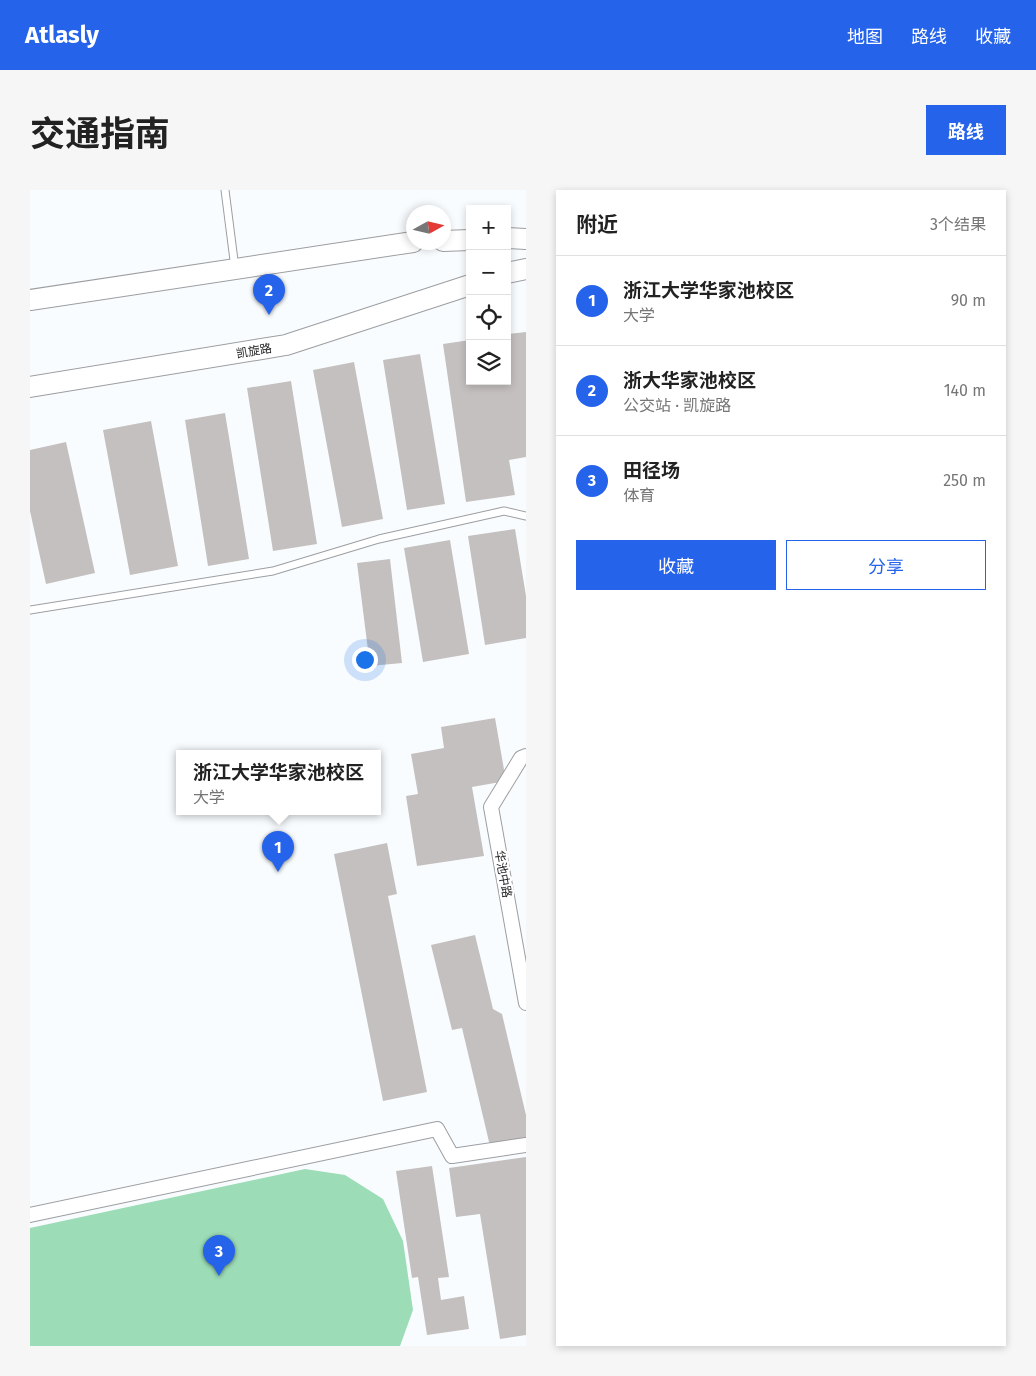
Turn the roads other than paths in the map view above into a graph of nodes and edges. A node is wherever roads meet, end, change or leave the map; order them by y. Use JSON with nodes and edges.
{"nodes":[{"id":1,"x":225,"y":190,"type":"edge"},
{"id":2,"x":511,"y":238,"type":"edge"},
{"id":3,"x":526,"y":239,"type":"edge"},
{"id":4,"x":466,"y":240,"type":"edge"},
{"id":5,"x":451,"y":241,"type":"edge"},
{"id":6,"x":406,"y":243,"type":"edge"},
{"id":7,"x":235,"y":269,"type":"junction"},
{"id":8,"x":526,"y":269,"type":"edge"},
{"id":9,"x":511,"y":272,"type":"edge"},
{"id":10,"x":466,"y":286,"type":"edge"},
{"id":11,"x":30,"y":300,"type":"edge"},
{"id":12,"x":30,"y":387,"type":"edge"},
{"id":13,"x":526,"y":516,"type":"edge"},
{"id":14,"x":30,"y":610,"type":"edge"},
{"id":15,"x":526,"y":756,"type":"edge"},
{"id":16,"x":526,"y":1003,"type":"edge"},
{"id":17,"x":526,"y":1145,"type":"edge"},
{"id":18,"x":30,"y":1215,"type":"edge"}],
"edges":[{"from":1,"to":7,"type":"lane"},
{"from":2,"to":3,"type":"main road"},
{"from":4,"to":5,"type":"main road"},
{"from":6,"to":7,"type":"main road"},
{"from":7,"to":11,"type":"main road"},
{"from":8,"to":9,"type":"main road"},
{"from":10,"to":12,"type":"main road","name":"凯旋路"},
{"from":13,"to":14,"type":"lane"},
{"from":15,"to":16,"type":"street","name":"华池中路"},
{"from":17,"to":18,"type":"street"}]}
